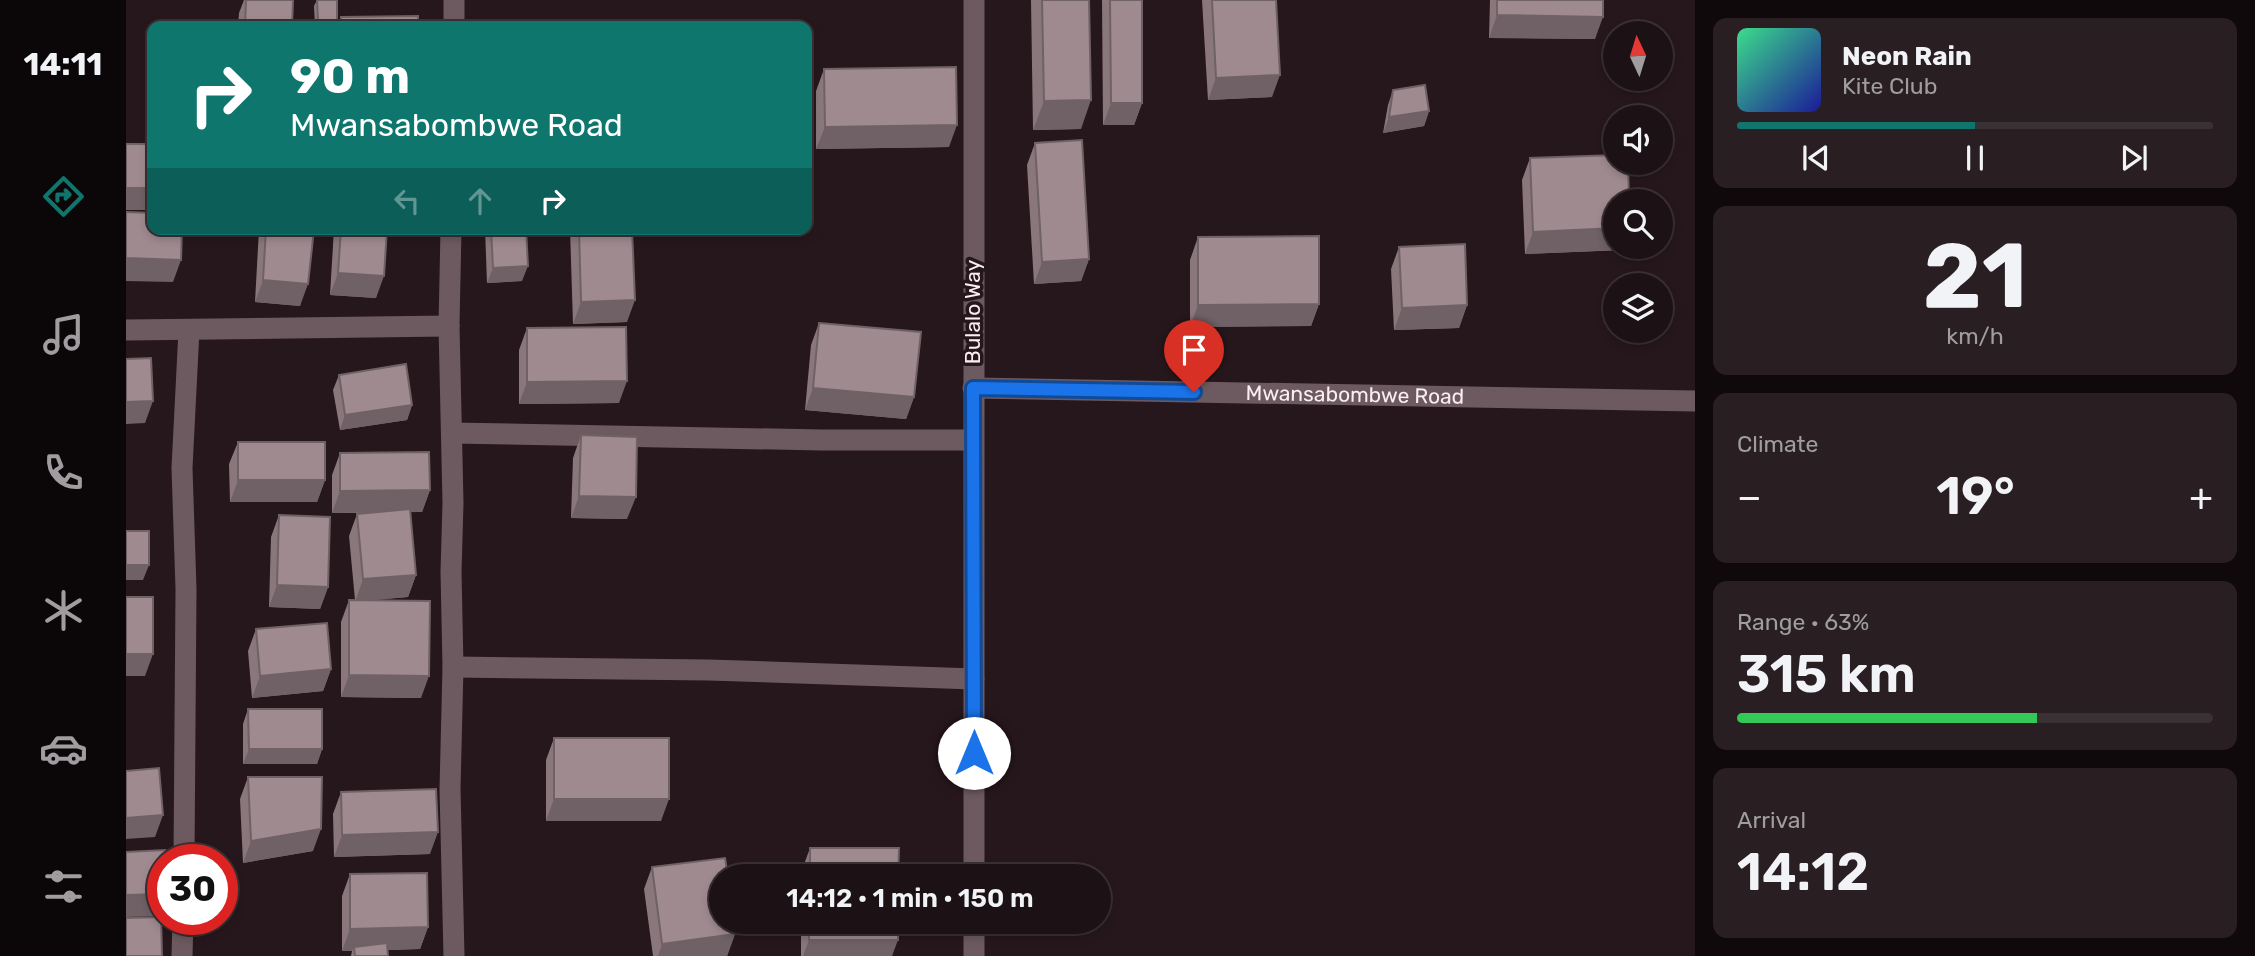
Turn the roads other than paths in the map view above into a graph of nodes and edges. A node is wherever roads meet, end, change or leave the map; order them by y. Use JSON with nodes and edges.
{"nodes":[{"id":1,"x":454,"y":0,"type":"edge"},
{"id":2,"x":974,"y":0,"type":"edge"},
{"id":3,"x":454,"y":21,"type":"edge"},
{"id":4,"x":451,"y":235,"type":"edge"},
{"id":5,"x":449,"y":326,"type":"junction"},
{"id":6,"x":126,"y":330,"type":"edge"},
{"id":7,"x":189,"y":330,"type":"junction"},
{"id":8,"x":973,"y":388,"type":"junction"},
{"id":9,"x":1695,"y":401,"type":"edge"},
{"id":10,"x":452,"y":433,"type":"junction"},
{"id":11,"x":973,"y":440,"type":"junction"},
{"id":12,"x":453,"y":667,"type":"junction"},
{"id":13,"x":974,"y":679,"type":"junction"},
{"id":14,"x":184,"y":844,"type":"edge"},
{"id":15,"x":974,"y":864,"type":"edge"},
{"id":16,"x":974,"y":934,"type":"edge"},
{"id":17,"x":183,"y":935,"type":"edge"},
{"id":18,"x":182,"y":956,"type":"edge"},
{"id":19,"x":454,"y":956,"type":"edge"},
{"id":20,"x":974,"y":956,"type":"edge"}],
"edges":[{"from":1,"to":3,"type":"street"},
{"from":2,"to":8,"type":"street","name":"Bulalo Way"},
{"from":4,"to":5,"type":"street"},
{"from":5,"to":7,"type":"street"},
{"from":5,"to":10,"type":"street"},
{"from":6,"to":7,"type":"street"},
{"from":7,"to":14,"type":"street"},
{"from":8,"to":9,"type":"street","name":"Mwansabombwe Road"},
{"from":8,"to":11,"type":"street","name":"Bulalo Way"},
{"from":10,"to":11,"type":"street"},
{"from":10,"to":12,"type":"street"},
{"from":11,"to":13,"type":"street","name":"Bulalo Way"},
{"from":12,"to":13,"type":"street"},
{"from":12,"to":19,"type":"street"},
{"from":13,"to":15,"type":"street","name":"Bulalo Way"},
{"from":16,"to":20,"type":"street"},
{"from":17,"to":18,"type":"street"}]}
